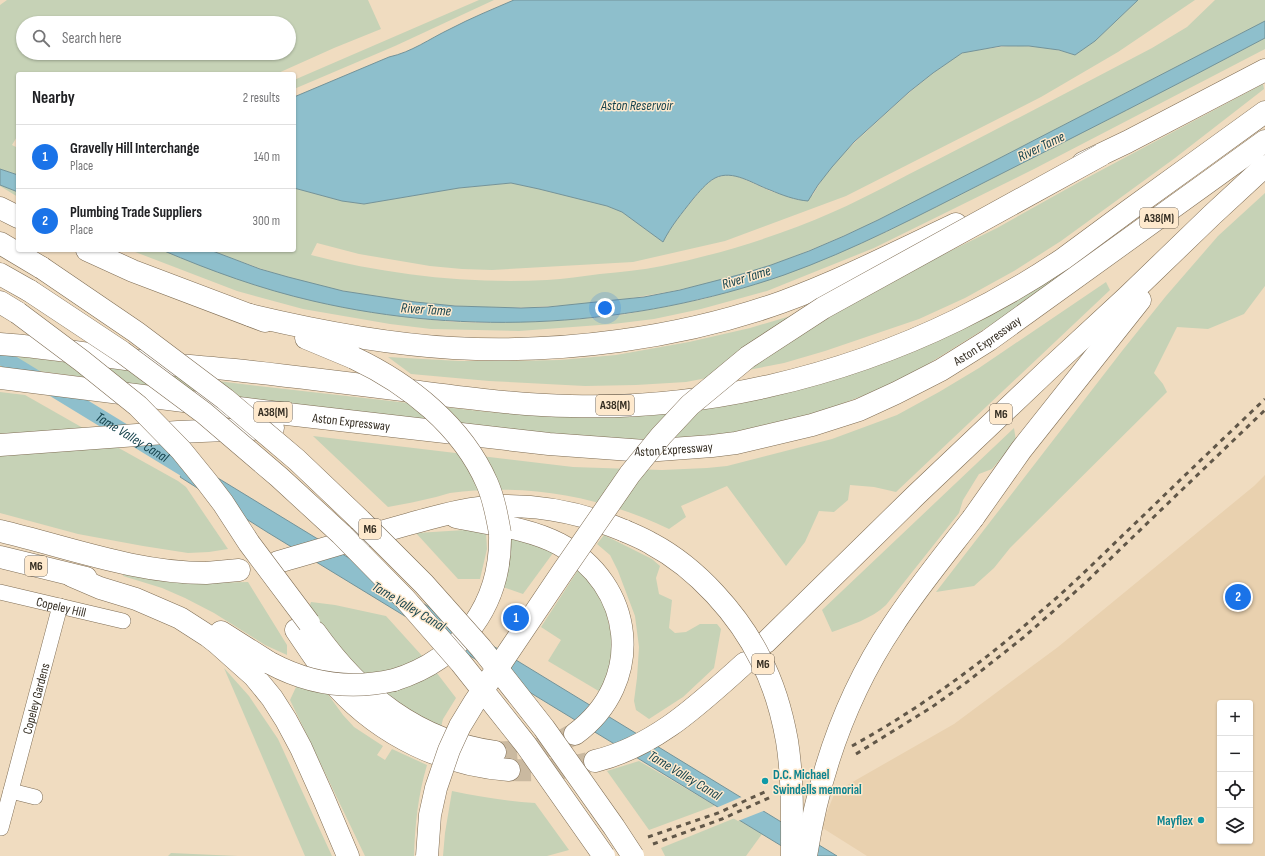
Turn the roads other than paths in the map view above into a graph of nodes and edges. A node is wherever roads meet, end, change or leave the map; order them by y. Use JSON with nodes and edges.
{"nodes":[{"id":1,"x":1265,"y":70,"type":"edge"},
{"id":2,"x":1265,"y":112,"type":"edge"},
{"id":3,"x":1265,"y":141,"type":"edge"},
{"id":4,"x":1101,"y":154,"type":"junction"},
{"id":5,"x":1255,"y":165,"type":"edge"},
{"id":6,"x":0,"y":208,"type":"edge"},
{"id":7,"x":16,"y":216,"type":"edge"},
{"id":8,"x":1191,"y":236,"type":"junction"},
{"id":9,"x":0,"y":243,"type":"edge"},
{"id":10,"x":91,"y":252,"type":"edge"},
{"id":11,"x":0,"y":274,"type":"edge"},
{"id":12,"x":0,"y":302,"type":"edge"},
{"id":13,"x":250,"y":315,"type":"junction"},
{"id":14,"x":0,"y":335,"type":"edge"},
{"id":15,"x":0,"y":344,"type":"edge"},
{"id":16,"x":34,"y":346,"type":"junction"},
{"id":17,"x":0,"y":378,"type":"edge"},
{"id":18,"x":436,"y":432,"type":"junction"},
{"id":19,"x":0,"y":445,"type":"edge"},
{"id":20,"x":445,"y":514,"type":"junction"},
{"id":21,"x":0,"y":531,"type":"edge"},
{"id":22,"x":0,"y":557,"type":"edge"},
{"id":23,"x":284,"y":561,"type":"dead end"},
{"id":24,"x":240,"y":570,"type":"dead end"},
{"id":25,"x":72,"y":576,"type":"junction"},
{"id":26,"x":0,"y":592,"type":"edge"},
{"id":27,"x":60,"y":606,"type":"junction"},
{"id":28,"x":123,"y":621,"type":"dead end"},
{"id":29,"x":766,"y":642,"type":"dead end"},
{"id":30,"x":745,"y":663,"type":"dead end"},
{"id":31,"x":575,"y":734,"type":"tunnel mouth"},
{"id":32,"x":595,"y":762,"type":"tunnel mouth"},
{"id":33,"x":509,"y":770,"type":"tunnel mouth"},
{"id":34,"x":11,"y":791,"type":"junction"},
{"id":35,"x":35,"y":797,"type":"dead end"},
{"id":36,"x":1,"y":828,"type":"dead end"},
{"id":37,"x":348,"y":856,"type":"edge"},
{"id":38,"x":427,"y":856,"type":"edge"},
{"id":39,"x":604,"y":856,"type":"edge"},
{"id":40,"x":633,"y":856,"type":"edge"},
{"id":41,"x":792,"y":856,"type":"edge"},
{"id":42,"x":806,"y":856,"type":"edge"}],
"edges":[{"from":1,"to":4,"type":"highway"},
{"from":2,"to":16,"type":"highway","number":"A38(M)","bridge":true},
{"from":3,"to":5,"type":"highway","name":"Aston Expressway","number":"A38(M)"},
{"from":4,"to":13,"type":"highway","bridge":true},
{"from":4,"to":38,"type":"highway","bridge":true},
{"from":5,"to":8,"type":"highway","number":"M6"},
{"from":5,"to":18,"type":"highway","name":"Aston Expressway","number":"A38(M)"},
{"from":6,"to":7,"type":"highway"},
{"from":8,"to":29,"type":"highway","number":"M6"},
{"from":8,"to":42,"type":"highway","number":"M6","bridge":true},
{"from":9,"to":40,"type":"highway","number":"M6","bridge":true},
{"from":10,"to":13,"type":"highway","number":"M6"},
{"from":11,"to":39,"type":"highway","number":"M6","bridge":true},
{"from":12,"to":33,"type":"highway","bridge":true},
{"from":13,"to":25,"type":"highway","number":"M6","bridge":true},
{"from":14,"to":16,"type":"highway","number":"A38(M)"},
{"from":15,"to":16,"type":"highway","number":"A38(M)"},
{"from":17,"to":18,"type":"highway","name":"Aston Expressway","number":"A38(M)"},
{"from":18,"to":19,"type":"highway","number":"A38(M)","bridge":true},
{"from":20,"to":23,"type":"highway","number":"M6"},
{"from":20,"to":31,"type":"highway","number":"M6"},
{"from":20,"to":41,"type":"highway","number":"M6","bridge":true},
{"from":21,"to":24,"type":"highway","number":"M6"},
{"from":22,"to":25,"type":"highway","number":"M6"},
{"from":25,"to":37,"type":"highway","number":"M6"},
{"from":26,"to":27,"type":"street","name":"Copeley Hill"},
{"from":27,"to":28,"type":"street","name":"Copeley Hill"},
{"from":27,"to":34,"type":"street","name":"Copeley Gardens"},
{"from":30,"to":32,"type":"highway","number":"M6"},
{"from":34,"to":35,"type":"street"},
{"from":34,"to":36,"type":"street","name":"Copeley Gardens"}]}
